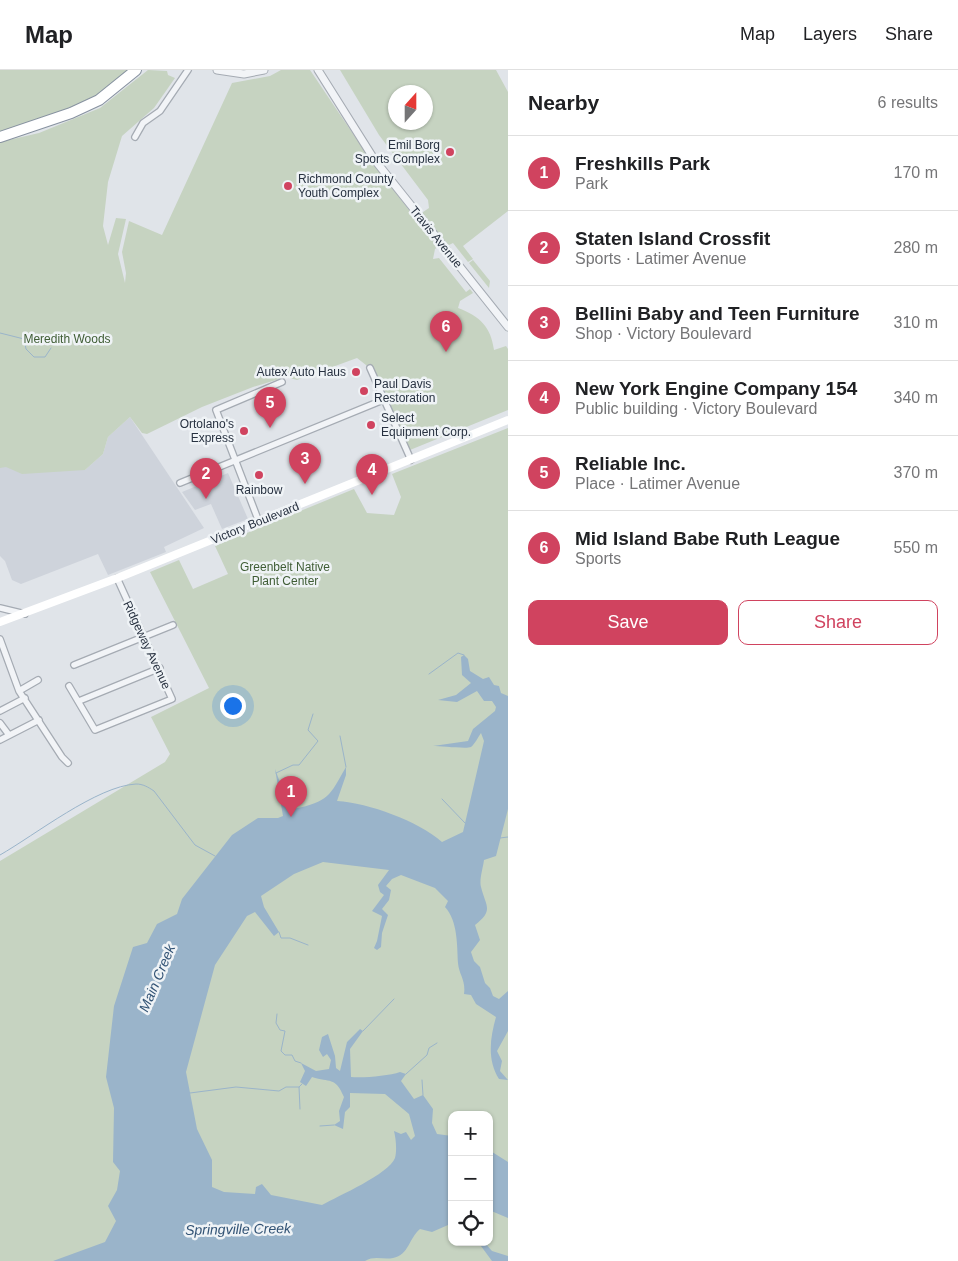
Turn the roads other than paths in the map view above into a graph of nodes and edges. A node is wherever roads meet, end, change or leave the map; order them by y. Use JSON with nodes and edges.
{"nodes":[{"id":1,"x":136,"y":70,"type":"edge"},
{"id":2,"x":188,"y":70,"type":"edge"},
{"id":3,"x":217,"y":70,"type":"edge"},
{"id":4,"x":264,"y":70,"type":"edge"},
{"id":5,"x":318,"y":70,"type":"edge"},
{"id":6,"x":0,"y":137,"type":"edge"},
{"id":7,"x":135,"y":137,"type":"dead end"},
{"id":8,"x":508,"y":327,"type":"edge"},
{"id":9,"x":370,"y":368,"type":"dead end"},
{"id":10,"x":282,"y":382,"type":"dead end"},
{"id":11,"x":383,"y":400,"type":"junction"},
{"id":12,"x":508,"y":420,"type":"edge"},
{"id":13,"x":236,"y":460,"type":"junction"},
{"id":14,"x":411,"y":460,"type":"junction"},
{"id":15,"x":180,"y":483,"type":"dead end"},
{"id":16,"x":259,"y":522,"type":"junction"},
{"id":17,"x":117,"y":578,"type":"junction"},
{"id":18,"x":0,"y":608,"type":"edge"},
{"id":19,"x":25,"y":614,"type":"junction"},
{"id":20,"x":0,"y":622,"type":"edge"},
{"id":21,"x":173,"y":625,"type":"dead end"},
{"id":22,"x":144,"y":636,"type":"junction"},
{"id":23,"x":0,"y":639,"type":"edge"},
{"id":24,"x":74,"y":665,"type":"dead end"},
{"id":25,"x":160,"y":668,"type":"junction"},
{"id":26,"x":38,"y":680,"type":"dead end"},
{"id":27,"x":68,"y":686,"type":"dead end"},
{"id":28,"x":19,"y":691,"type":"junction"},
{"id":29,"x":25,"y":698,"type":"junction"},
{"id":30,"x":79,"y":701,"type":"junction"},
{"id":31,"x":0,"y":711,"type":"edge"},
{"id":32,"x":39,"y":720,"type":"junction"},
{"id":33,"x":0,"y":723,"type":"edge"},
{"id":34,"x":9,"y":735,"type":"junction"},
{"id":35,"x":0,"y":740,"type":"edge"},
{"id":36,"x":68,"y":763,"type":"dead end"}],
"edges":[{"from":1,"to":6,"type":"highway"},
{"from":2,"to":7,"type":"street"},
{"from":3,"to":4,"type":"street"},
{"from":5,"to":8,"type":"street","name":"Travis Avenue"},
{"from":9,"to":11,"type":"street"},
{"from":10,"to":13,"type":"street"},
{"from":11,"to":13,"type":"street"},
{"from":11,"to":14,"type":"street"},
{"from":12,"to":14,"type":"main road","name":"Victory Boulevard"},
{"from":13,"to":15,"type":"street"},
{"from":13,"to":16,"type":"street"},
{"from":14,"to":16,"type":"main road","name":"Victory Boulevard"},
{"from":16,"to":17,"type":"main road","name":"Victory Boulevard"},
{"from":17,"to":19,"type":"main road","name":"Victory Boulevard"},
{"from":17,"to":22,"type":"street","name":"Ridgeway Avenue"},
{"from":18,"to":19,"type":"street"},
{"from":19,"to":20,"type":"main road","name":"Victory Boulevard"},
{"from":21,"to":22,"type":"street"},
{"from":22,"to":24,"type":"street"},
{"from":22,"to":25,"type":"street","name":"Ridgeway Avenue"},
{"from":23,"to":28,"type":"street"},
{"from":25,"to":30,"type":"street"},
{"from":25,"to":30,"type":"street","name":"Ridgeway Avenue"},
{"from":26,"to":28,"type":"street"},
{"from":27,"to":30,"type":"street","name":"Ridgeway Avenue"},
{"from":28,"to":29,"type":"street"},
{"from":29,"to":31,"type":"street"},
{"from":29,"to":32,"type":"street"},
{"from":32,"to":34,"type":"street"},
{"from":32,"to":36,"type":"street"},
{"from":33,"to":34,"type":"street"},
{"from":34,"to":35,"type":"street"}]}
